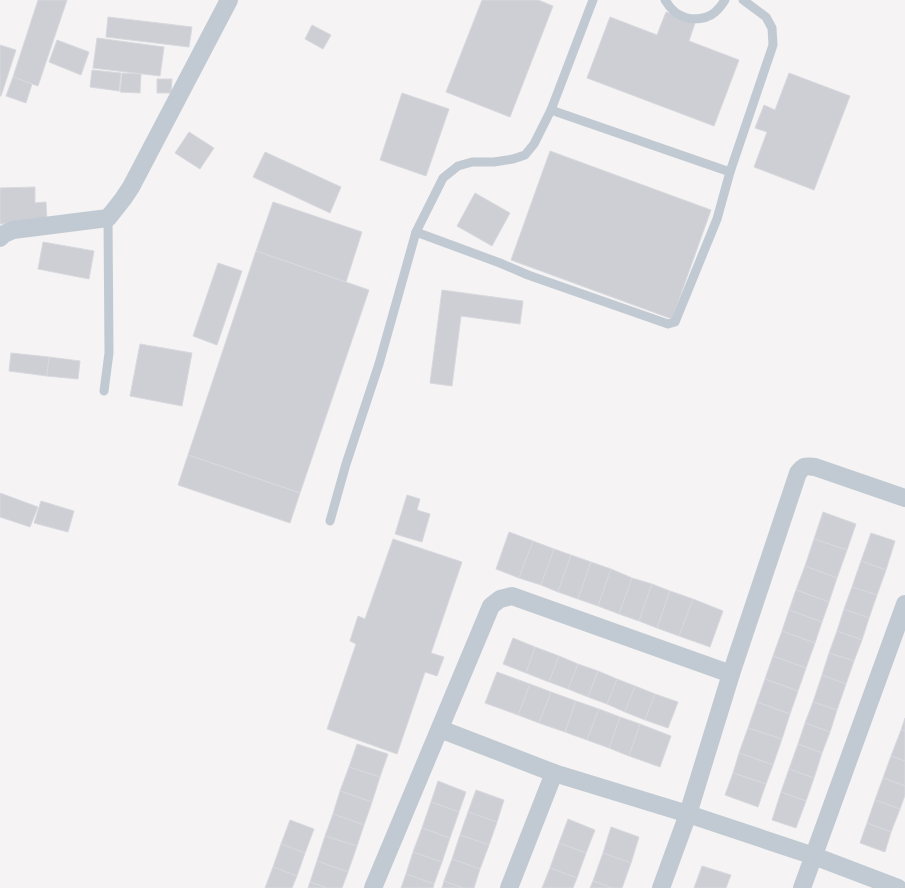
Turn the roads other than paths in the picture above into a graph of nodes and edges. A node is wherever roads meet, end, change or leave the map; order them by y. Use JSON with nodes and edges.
{"nodes":[{"id":1,"x":229,"y":0,"type":"edge"},
{"id":2,"x":593,"y":0,"type":"edge"},
{"id":3,"x":665,"y":0,"type":"edge"},
{"id":4,"x":725,"y":0,"type":"edge"},
{"id":5,"x":743,"y":0,"type":"edge"},
{"id":6,"x":551,"y":110,"type":"junction"},
{"id":7,"x":730,"y":172,"type":"junction"},
{"id":8,"x":108,"y":218,"type":"junction"},
{"id":9,"x":416,"y":232,"type":"junction"},
{"id":10,"x":0,"y":238,"type":"edge"},
{"id":11,"x":104,"y":391,"type":"dead end"},
{"id":12,"x":905,"y":498,"type":"edge"},
{"id":13,"x":330,"y":521,"type":"dead end"},
{"id":14,"x":905,"y":604,"type":"edge"},
{"id":15,"x":731,"y":674,"type":"junction"},
{"id":16,"x":440,"y":729,"type":"junction"},
{"id":17,"x":554,"y":774,"type":"junction"},
{"id":18,"x":688,"y":814,"type":"junction"},
{"id":19,"x":814,"y":856,"type":"junction"},
{"id":20,"x":373,"y":888,"type":"edge"},
{"id":21,"x":509,"y":888,"type":"edge"},
{"id":22,"x":661,"y":888,"type":"edge"},
{"id":23,"x":802,"y":888,"type":"edge"},
{"id":24,"x":898,"y":888,"type":"edge"}],
"edges":[{"from":1,"to":8,"type":"street"},
{"from":2,"to":6,"type":"lane"},
{"from":3,"to":4,"type":"lane"},
{"from":5,"to":7,"type":"lane"},
{"from":6,"to":7,"type":"lane"},
{"from":6,"to":9,"type":"lane"},
{"from":7,"to":9,"type":"lane"},
{"from":8,"to":10,"type":"street"},
{"from":8,"to":11,"type":"lane"},
{"from":9,"to":13,"type":"lane"},
{"from":12,"to":15,"type":"street"},
{"from":14,"to":19,"type":"street"},
{"from":15,"to":16,"type":"street"},
{"from":15,"to":18,"type":"street"},
{"from":16,"to":17,"type":"street"},
{"from":16,"to":20,"type":"street"},
{"from":17,"to":18,"type":"street"},
{"from":17,"to":21,"type":"street"},
{"from":18,"to":19,"type":"street"},
{"from":18,"to":22,"type":"street"},
{"from":19,"to":23,"type":"street"},
{"from":19,"to":24,"type":"street"}]}
